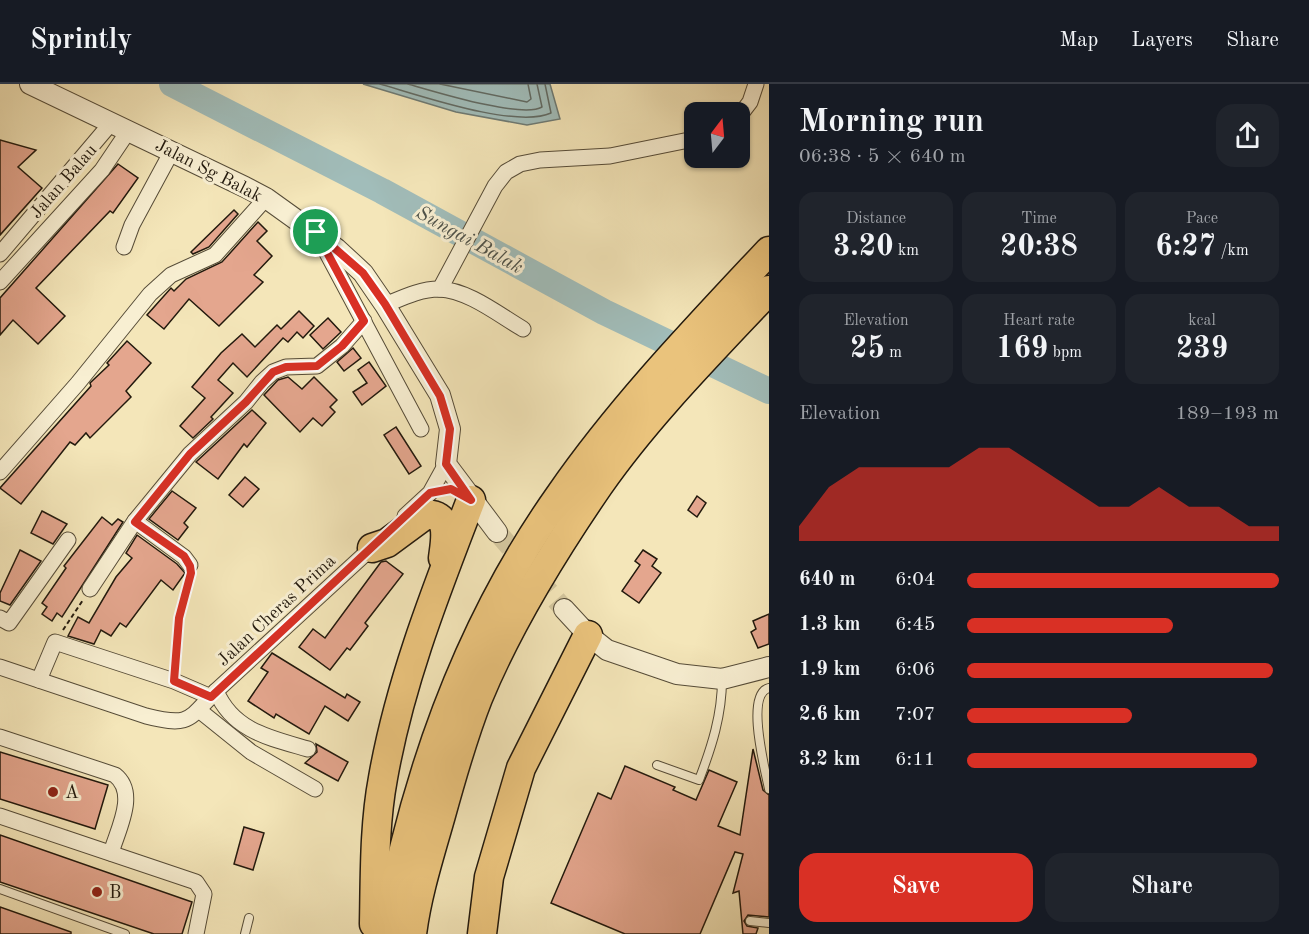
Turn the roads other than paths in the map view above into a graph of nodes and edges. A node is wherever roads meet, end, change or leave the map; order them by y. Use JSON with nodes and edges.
{"nodes":[{"id":1,"x":30,"y":84,"type":"edge"},
{"id":2,"x":756,"y":84,"type":"edge"},
{"id":3,"x":750,"y":102,"type":"edge"},
{"id":4,"x":121,"y":126,"type":"junction"},
{"id":5,"x":684,"y":141,"type":"edge"},
{"id":6,"x":172,"y":151,"type":"junction"},
{"id":7,"x":266,"y":198,"type":"junction"},
{"id":8,"x":316,"y":232,"type":"junction"},
{"id":9,"x":124,"y":247,"type":"dead end"},
{"id":10,"x":769,"y":251,"type":"edge"},
{"id":11,"x":0,"y":254,"type":"edge"},
{"id":12,"x":0,"y":282,"type":"edge"},
{"id":13,"x":440,"y":289,"type":"junction"},
{"id":14,"x":756,"y":291,"type":"edge"},
{"id":15,"x":385,"y":304,"type":"junction"},
{"id":16,"x":364,"y":321,"type":"junction"},
{"id":17,"x":523,"y":329,"type":"dead end"},
{"id":18,"x":645,"y":406,"type":"junction"},
{"id":19,"x":421,"y":429,"type":"dead end"},
{"id":20,"x":446,"y":464,"type":"junction"},
{"id":21,"x":0,"y":472,"type":"edge"},
{"id":22,"x":430,"y":493,"type":"junction"},
{"id":23,"x":471,"y":500,"type":"junction"},
{"id":24,"x":135,"y":522,"type":"junction"},
{"id":25,"x":497,"y":532,"type":"tunnel mouth"},
{"id":26,"x":68,"y":540,"type":"dead end"},
{"id":27,"x":372,"y":548,"type":"junction"},
{"id":28,"x":190,"y":566,"type":"road end"},
{"id":29,"x":441,"y":578,"type":"junction"},
{"id":30,"x":90,"y":589,"type":"road end"},
{"id":31,"x":564,"y":609,"type":"tunnel mouth"},
{"id":32,"x":0,"y":618,"type":"edge"},
{"id":33,"x":588,"y":635,"type":"junction"},
{"id":34,"x":0,"y":667,"type":"edge"},
{"id":35,"x":769,"y":667,"type":"edge"},
{"id":36,"x":722,"y":679,"type":"junction"},
{"id":37,"x":39,"y":680,"type":"junction"},
{"id":38,"x":769,"y":688,"type":"edge"},
{"id":39,"x":214,"y":694,"type":"junction"},
{"id":40,"x":200,"y":711,"type":"junction"},
{"id":41,"x":0,"y":737,"type":"edge"},
{"id":42,"x":308,"y":749,"type":"dead end"},
{"id":43,"x":657,"y":765,"type":"dead end"},
{"id":44,"x":315,"y":789,"type":"dead end"},
{"id":45,"x":769,"y":789,"type":"edge"},
{"id":46,"x":0,"y":816,"type":"edge"},
{"id":47,"x":111,"y":852,"type":"junction"},
{"id":48,"x":0,"y":890,"type":"edge"},
{"id":49,"x":249,"y":918,"type":"dead end"},
{"id":50,"x":750,"y":921,"type":"dead end"},
{"id":51,"x":769,"y":923,"type":"edge"},
{"id":52,"x":125,"y":934,"type":"edge"},
{"id":53,"x":196,"y":934,"type":"edge"},
{"id":54,"x":245,"y":934,"type":"edge"},
{"id":55,"x":374,"y":934,"type":"edge"},
{"id":56,"x":386,"y":934,"type":"edge"},
{"id":57,"x":412,"y":934,"type":"edge"},
{"id":58,"x":483,"y":934,"type":"edge"}],
"edges":[{"from":1,"to":4,"type":"street","name":"Jalan Sg Balak"},
{"from":2,"to":3,"type":"street"},
{"from":4,"to":6,"type":"street","name":"Jalan Sg Balak"},
{"from":4,"to":11,"type":"street"},
{"from":4,"to":12,"type":"street","name":"Jalan Balau"},
{"from":5,"to":13,"type":"street"},
{"from":6,"to":7,"type":"street","name":"Jalan Sg Balak"},
{"from":6,"to":9,"type":"street"},
{"from":7,"to":8,"type":"street","name":"Jalan Sg Balak"},
{"from":7,"to":21,"type":"street"},
{"from":8,"to":15,"type":"street","name":"Jalan Sg Balak"},
{"from":8,"to":16,"type":"street"},
{"from":10,"to":14,"type":"highway"},
{"from":13,"to":15,"type":"street"},
{"from":13,"to":17,"type":"street"},
{"from":14,"to":18,"type":"highway"},
{"from":15,"to":20,"type":"street","name":"Jalan Sg Balak"},
{"from":16,"to":19,"type":"street"},
{"from":16,"to":24,"type":"street"},
{"from":18,"to":56,"type":"highway"},
{"from":18,"to":57,"type":"highway"},
{"from":20,"to":22,"type":"street","name":"Jalan Cheras Prima"},
{"from":20,"to":23,"type":"street"},
{"from":22,"to":23,"type":"street"},
{"from":22,"to":27,"type":"street","name":"Jalan Cheras Prima"},
{"from":23,"to":25,"type":"street"},
{"from":23,"to":29,"type":"highway"},
{"from":24,"to":28,"type":"street"},
{"from":24,"to":30,"type":"street"},
{"from":26,"to":32,"type":"street"},
{"from":27,"to":29,"type":"highway"},
{"from":27,"to":39,"type":"street","name":"Jalan Cheras Prima"},
{"from":29,"to":55,"type":"highway"},
{"from":31,"to":33,"type":"street"},
{"from":33,"to":36,"type":"street"},
{"from":33,"to":58,"type":"highway"},
{"from":34,"to":37,"type":"street"},
{"from":35,"to":36,"type":"street"},
{"from":36,"to":43,"type":"lane"},
{"from":37,"to":39,"type":"street"},
{"from":37,"to":40,"type":"street"},
{"from":38,"to":45,"type":"lane"},
{"from":39,"to":40,"type":"street","name":"Jalan Cheras Prima"},
{"from":39,"to":42,"type":"street"},
{"from":40,"to":44,"type":"street"},
{"from":41,"to":47,"type":"street"},
{"from":46,"to":47,"type":"street"},
{"from":47,"to":53,"type":"street"},
{"from":48,"to":52,"type":"lane"},
{"from":49,"to":54,"type":"lane"},
{"from":50,"to":51,"type":"lane"}]}
